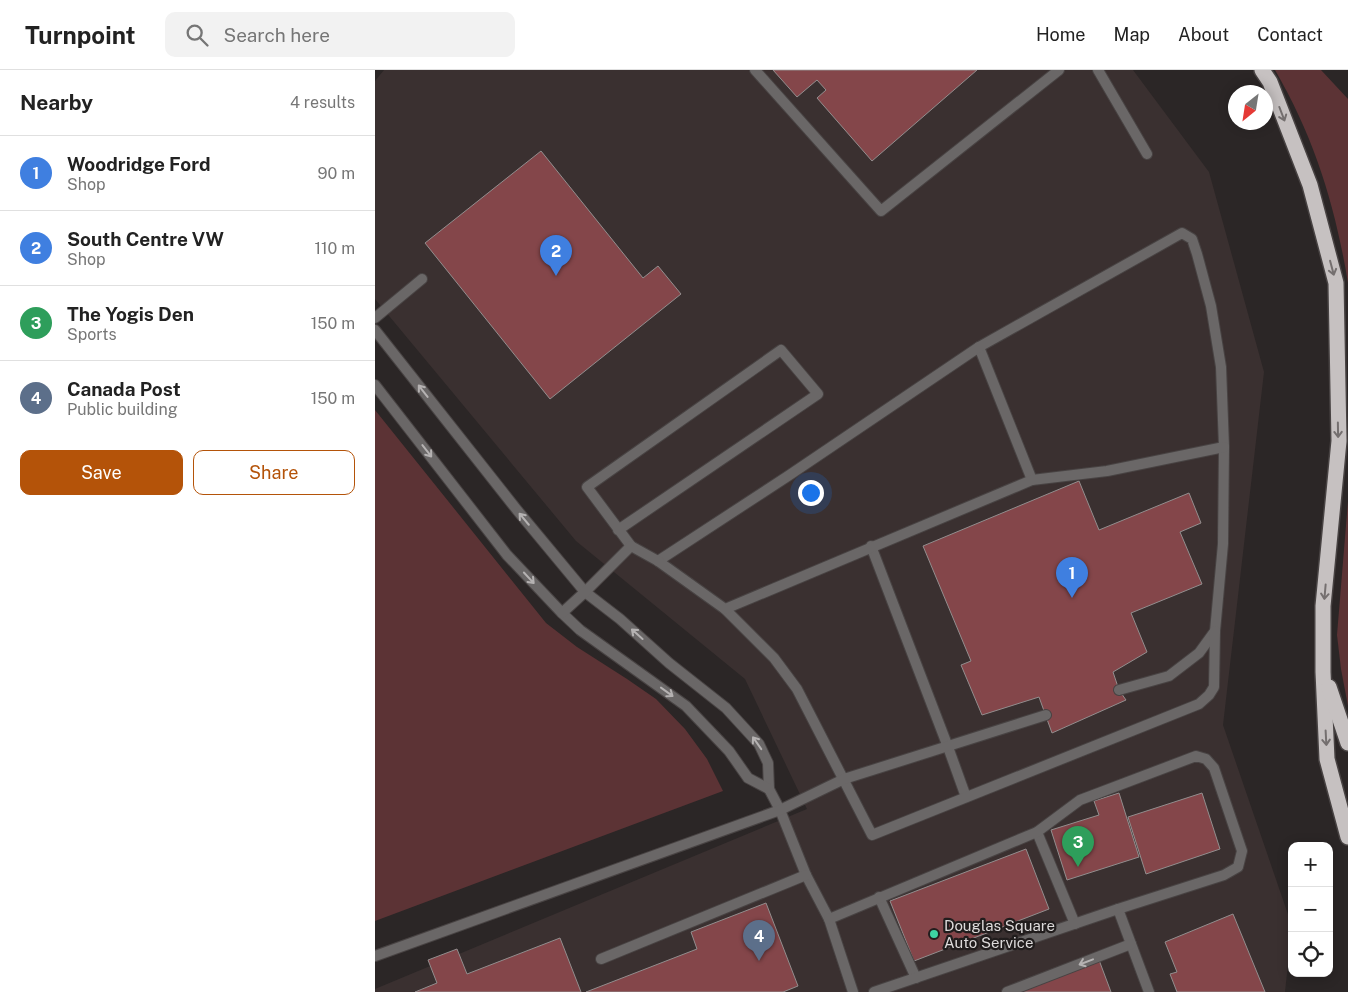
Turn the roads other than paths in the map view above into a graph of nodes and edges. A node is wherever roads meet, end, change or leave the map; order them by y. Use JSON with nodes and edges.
{"nodes":[{"id":1,"x":755,"y":70,"type":"edge"},
{"id":2,"x":1059,"y":70,"type":"edge"},
{"id":3,"x":1098,"y":70,"type":"edge"},
{"id":4,"x":1262,"y":70,"type":"edge"},
{"id":5,"x":1147,"y":154,"type":"dead end"},
{"id":6,"x":422,"y":279,"type":"dead end"},
{"id":7,"x":375,"y":318,"type":"edge"},
{"id":8,"x":375,"y":330,"type":"edge"},
{"id":9,"x":979,"y":347,"type":"junction"},
{"id":10,"x":375,"y":385,"type":"edge"},
{"id":11,"x":1224,"y":447,"type":"junction"},
{"id":12,"x":1032,"y":480,"type":"junction"},
{"id":13,"x":618,"y":530,"type":"junction"},
{"id":14,"x":631,"y":546,"type":"junction"},
{"id":15,"x":871,"y":546,"type":"junction"},
{"id":16,"x":658,"y":561,"type":"junction"},
{"id":17,"x":585,"y":592,"type":"junction"},
{"id":18,"x":725,"y":609,"type":"junction"},
{"id":19,"x":562,"y":613,"type":"junction"},
{"id":20,"x":1215,"y":631,"type":"junction"},
{"id":21,"x":1323,"y":672,"type":"junction"},
{"id":22,"x":1119,"y":690,"type":"dead end"},
{"id":23,"x":1046,"y":715,"type":"dead end"},
{"id":24,"x":1348,"y":743,"type":"edge"},
{"id":25,"x":948,"y":747,"type":"junction"},
{"id":26,"x":844,"y":779,"type":"junction"},
{"id":27,"x":769,"y":789,"type":"junction"},
{"id":28,"x":966,"y":797,"type":"junction"},
{"id":29,"x":780,"y":810,"type":"junction"},
{"id":30,"x":1037,"y":832,"type":"junction"},
{"id":31,"x":1348,"y":837,"type":"edge"},
{"id":32,"x":807,"y":875,"type":"junction"},
{"id":33,"x":879,"y":897,"type":"junction"},
{"id":34,"x":1118,"y":909,"type":"junction"},
{"id":35,"x":829,"y":920,"type":"junction"},
{"id":36,"x":1075,"y":924,"type":"junction"},
{"id":37,"x":1131,"y":944,"type":"junction"},
{"id":38,"x":375,"y":956,"type":"edge"},
{"id":39,"x":601,"y":959,"type":"dead end"},
{"id":40,"x":916,"y":978,"type":"junction"},
{"id":41,"x":853,"y":992,"type":"edge"},
{"id":42,"x":874,"y":992,"type":"edge"},
{"id":43,"x":1007,"y":992,"type":"edge"},
{"id":44,"x":1149,"y":992,"type":"edge"}],
"edges":[{"from":1,"to":2,"type":"lane"},
{"from":3,"to":5,"type":"lane"},
{"from":4,"to":21,"type":"highway","one_way":true},
{"from":6,"to":7,"type":"lane"},
{"from":17,"to":8,"type":"lane","one_way":true},
{"from":9,"to":11,"type":"lane"},
{"from":9,"to":12,"type":"lane"},
{"from":9,"to":16,"type":"lane"},
{"from":10,"to":19,"type":"lane","one_way":true},
{"from":11,"to":12,"type":"lane"},
{"from":11,"to":20,"type":"lane"},
{"from":12,"to":15,"type":"lane"},
{"from":13,"to":13,"type":"lane"},
{"from":13,"to":14,"type":"lane"},
{"from":14,"to":16,"type":"lane"},
{"from":14,"to":17,"type":"lane"},
{"from":15,"to":18,"type":"lane"},
{"from":15,"to":25,"type":"lane"},
{"from":16,"to":18,"type":"lane"},
{"from":17,"to":19,"type":"lane"},
{"from":27,"to":17,"type":"lane","one_way":true},
{"from":18,"to":26,"type":"lane"},
{"from":19,"to":27,"type":"lane","one_way":true},
{"from":20,"to":22,"type":"lane"},
{"from":20,"to":28,"type":"lane"},
{"from":21,"to":24,"type":"highway"},
{"from":21,"to":31,"type":"highway","one_way":true},
{"from":23,"to":25,"type":"lane"},
{"from":25,"to":26,"type":"lane"},
{"from":25,"to":28,"type":"lane"},
{"from":26,"to":28,"type":"lane"},
{"from":26,"to":29,"type":"lane"},
{"from":27,"to":29,"type":"lane"},
{"from":29,"to":32,"type":"lane"},
{"from":29,"to":38,"type":"lane"},
{"from":30,"to":33,"type":"lane"},
{"from":30,"to":34,"type":"lane"},
{"from":30,"to":36,"type":"lane"},
{"from":32,"to":35,"type":"lane"},
{"from":32,"to":39,"type":"lane"},
{"from":33,"to":35,"type":"lane"},
{"from":33,"to":40,"type":"lane"},
{"from":34,"to":36,"type":"lane"},
{"from":34,"to":37,"type":"lane"},
{"from":35,"to":41,"type":"lane"},
{"from":36,"to":40,"type":"lane"},
{"from":37,"to":43,"type":"lane","one_way":true},
{"from":37,"to":44,"type":"lane"},
{"from":40,"to":42,"type":"lane"}]}
